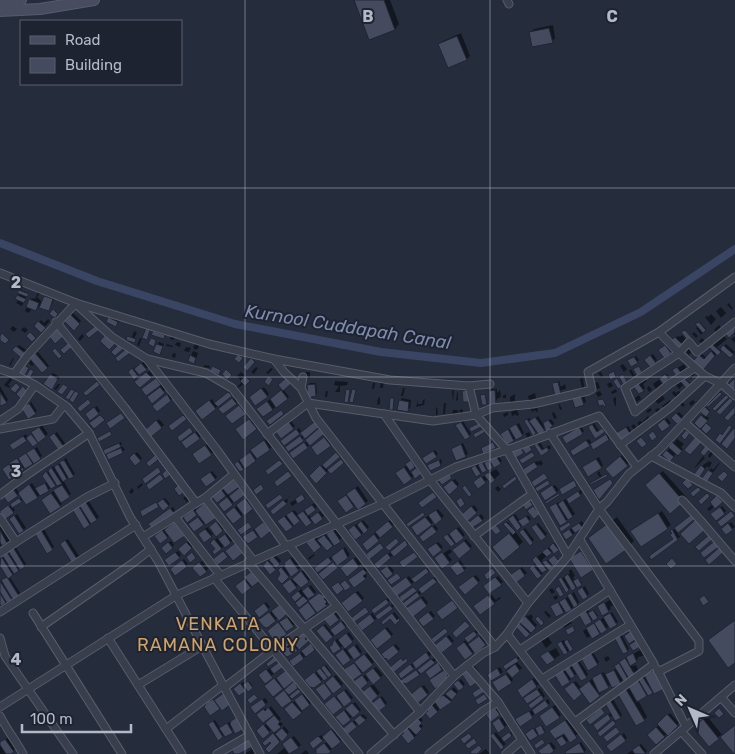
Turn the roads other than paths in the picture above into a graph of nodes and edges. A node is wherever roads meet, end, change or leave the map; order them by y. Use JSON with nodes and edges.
{"nodes":[{"id":1,"x":21,"y":0,"type":"edge"},
{"id":2,"x":94,"y":0,"type":"edge"},
{"id":3,"x":0,"y":2,"type":"edge"},
{"id":4,"x":0,"y":11,"type":"edge"},
{"id":5,"x":0,"y":273,"type":"edge"},
{"id":6,"x":735,"y":277,"type":"edge"},
{"id":7,"x":76,"y":303,"type":"junction"},
{"id":8,"x":56,"y":322,"type":"junction"},
{"id":9,"x":735,"y":322,"type":"edge"},
{"id":10,"x":659,"y":332,"type":"junction"},
{"id":11,"x":679,"y":353,"type":"junction"},
{"id":12,"x":147,"y":359,"type":"junction"},
{"id":13,"x":274,"y":359,"type":"junction"},
{"id":14,"x":695,"y":368,"type":"junction"},
{"id":15,"x":735,"y":368,"type":"edge"},
{"id":16,"x":0,"y":369,"type":"edge"},
{"id":17,"x":14,"y":374,"type":"junction"},
{"id":18,"x":705,"y":376,"type":"junction"},
{"id":19,"x":303,"y":378,"type":"dead end"},
{"id":20,"x":490,"y":384,"type":"dead end"},
{"id":21,"x":722,"y":384,"type":"junction"},
{"id":22,"x":35,"y":386,"type":"junction"},
{"id":23,"x":468,"y":386,"type":"junction"},
{"id":24,"x":301,"y":388,"type":"junction"},
{"id":25,"x":735,"y":396,"type":"edge"},
{"id":26,"x":308,"y":403,"type":"junction"},
{"id":27,"x":64,"y":405,"type":"junction"},
{"id":28,"x":384,"y":414,"type":"junction"},
{"id":29,"x":476,"y":415,"type":"junction"},
{"id":30,"x":0,"y":421,"type":"edge"},
{"id":31,"x":685,"y":422,"type":"junction"},
{"id":32,"x":0,"y":429,"type":"edge"},
{"id":33,"x":90,"y":433,"type":"junction"},
{"id":34,"x":550,"y":433,"type":"junction"},
{"id":35,"x":267,"y":434,"type":"junction"},
{"id":36,"x":620,"y":445,"type":"junction"},
{"id":37,"x":506,"y":450,"type":"junction"},
{"id":38,"x":651,"y":456,"type":"junction"},
{"id":39,"x":637,"y":468,"type":"junction"},
{"id":40,"x":735,"y":468,"type":"edge"},
{"id":41,"x":234,"y":474,"type":"junction"},
{"id":42,"x":430,"y":480,"type":"junction"},
{"id":43,"x":115,"y":483,"type":"junction"},
{"id":44,"x":532,"y":494,"type":"junction"},
{"id":45,"x":0,"y":495,"type":"edge"},
{"id":46,"x":204,"y":498,"type":"junction"},
{"id":47,"x":682,"y":500,"type":"dead end"},
{"id":48,"x":196,"y":503,"type":"junction"},
{"id":49,"x":382,"y":504,"type":"junction"},
{"id":50,"x":735,"y":507,"type":"edge"},
{"id":51,"x":599,"y":509,"type":"junction"},
{"id":52,"x":175,"y":516,"type":"junction"},
{"id":53,"x":0,"y":518,"type":"edge"},
{"id":54,"x":336,"y":524,"type":"junction"},
{"id":55,"x":136,"y":526,"type":"junction"},
{"id":56,"x":474,"y":536,"type":"junction"},
{"id":57,"x":143,"y":537,"type":"junction"},
{"id":58,"x":580,"y":540,"type":"junction"},
{"id":59,"x":16,"y":542,"type":"junction"},
{"id":60,"x":287,"y":545,"type":"junction"},
{"id":61,"x":150,"y":549,"type":"junction"},
{"id":62,"x":0,"y":553,"type":"edge"},
{"id":63,"x":568,"y":556,"type":"junction"},
{"id":64,"x":251,"y":561,"type":"junction"},
{"id":65,"x":735,"y":561,"type":"edge"},
{"id":66,"x":217,"y":576,"type":"junction"},
{"id":67,"x":610,"y":590,"type":"junction"},
{"id":68,"x":177,"y":595,"type":"junction"},
{"id":69,"x":528,"y":603,"type":"junction"},
{"id":70,"x":337,"y":606,"type":"junction"},
{"id":71,"x":0,"y":612,"type":"edge"},
{"id":72,"x":33,"y":613,"type":"dead end"},
{"id":73,"x":630,"y":624,"type":"junction"},
{"id":74,"x":41,"y":627,"type":"junction"},
{"id":75,"x":305,"y":630,"type":"junction"},
{"id":76,"x":507,"y":634,"type":"junction"},
{"id":77,"x":0,"y":638,"type":"edge"},
{"id":78,"x":108,"y":638,"type":"junction"},
{"id":79,"x":202,"y":646,"type":"junction"},
{"id":80,"x":495,"y":647,"type":"junction"},
{"id":81,"x":273,"y":650,"type":"junction"},
{"id":82,"x":520,"y":650,"type":"junction"},
{"id":83,"x":66,"y":664,"type":"junction"},
{"id":84,"x":654,"y":664,"type":"junction"},
{"id":85,"x":467,"y":666,"type":"junction"},
{"id":86,"x":658,"y":672,"type":"junction"},
{"id":87,"x":454,"y":676,"type":"junction"},
{"id":88,"x":542,"y":679,"type":"junction"},
{"id":89,"x":138,"y":685,"type":"junction"},
{"id":90,"x":735,"y":685,"type":"edge"},
{"id":91,"x":224,"y":686,"type":"junction"},
{"id":92,"x":28,"y":688,"type":"junction"},
{"id":93,"x":721,"y":697,"type":"junction"},
{"id":94,"x":498,"y":702,"type":"junction"},
{"id":95,"x":0,"y":706,"type":"edge"},
{"id":96,"x":420,"y":712,"type":"junction"},
{"id":97,"x":735,"y":713,"type":"edge"},
{"id":98,"x":0,"y":716,"type":"edge"},
{"id":99,"x":575,"y":722,"type":"junction"},
{"id":100,"x":166,"y":729,"type":"junction"},
{"id":101,"x":684,"y":729,"type":"junction"},
{"id":102,"x":8,"y":731,"type":"junction"},
{"id":103,"x":250,"y":735,"type":"junction"},
{"id":104,"x":394,"y":735,"type":"junction"},
{"id":105,"x":0,"y":736,"type":"edge"},
{"id":106,"x":522,"y":740,"type":"junction"},
{"id":107,"x":23,"y":754,"type":"edge"},
{"id":108,"x":73,"y":754,"type":"edge"},
{"id":109,"x":122,"y":754,"type":"edge"},
{"id":110,"x":182,"y":754,"type":"edge"},
{"id":111,"x":217,"y":754,"type":"edge"},
{"id":112,"x":260,"y":754,"type":"edge"},
{"id":113,"x":359,"y":754,"type":"edge"},
{"id":114,"x":371,"y":754,"type":"edge"},
{"id":115,"x":429,"y":754,"type":"edge"},
{"id":116,"x":506,"y":754,"type":"edge"},
{"id":117,"x":531,"y":754,"type":"edge"},
{"id":118,"x":599,"y":754,"type":"edge"},
{"id":119,"x":654,"y":754,"type":"edge"},
{"id":120,"x":702,"y":754,"type":"edge"}],
"edges":[{"from":1,"to":3,"type":"main road"},
{"from":2,"to":4,"type":"main road"},
{"from":5,"to":7,"type":"street"},
{"from":6,"to":10,"type":"street"},
{"from":7,"to":8,"type":"street"},
{"from":7,"to":12,"type":"street"},
{"from":7,"to":13,"type":"street"},
{"from":8,"to":17,"type":"street"},
{"from":8,"to":48,"type":"street"},
{"from":9,"to":11,"type":"street"},
{"from":10,"to":11,"type":"street"},
{"from":10,"to":29,"type":"street"},
{"from":11,"to":14,"type":"street"},
{"from":11,"to":14,"type":"street"},
{"from":12,"to":35,"type":"street"},
{"from":12,"to":41,"type":"street"},
{"from":13,"to":23,"type":"street"},
{"from":13,"to":24,"type":"street"},
{"from":14,"to":18,"type":"street"},
{"from":15,"to":21,"type":"street"},
{"from":16,"to":17,"type":"street"},
{"from":17,"to":22,"type":"street"},
{"from":18,"to":21,"type":"street"},
{"from":18,"to":36,"type":"street"},
{"from":19,"to":24,"type":"street"},
{"from":20,"to":23,"type":"street"},
{"from":21,"to":25,"type":"street"},
{"from":21,"to":31,"type":"street"},
{"from":22,"to":27,"type":"street"},
{"from":22,"to":30,"type":"street"},
{"from":23,"to":29,"type":"street"},
{"from":24,"to":26,"type":"street"},
{"from":26,"to":28,"type":"street"},
{"from":26,"to":35,"type":"street"},
{"from":26,"to":49,"type":"street"},
{"from":27,"to":32,"type":"street"},
{"from":27,"to":33,"type":"street"},
{"from":28,"to":29,"type":"street"},
{"from":28,"to":42,"type":"street"},
{"from":29,"to":37,"type":"street"},
{"from":31,"to":38,"type":"street"},
{"from":31,"to":40,"type":"street"},
{"from":33,"to":43,"type":"street"},
{"from":33,"to":45,"type":"street"},
{"from":34,"to":36,"type":"street"},
{"from":34,"to":37,"type":"street"},
{"from":34,"to":51,"type":"street"},
{"from":35,"to":54,"type":"street"},
{"from":36,"to":39,"type":"street"},
{"from":37,"to":42,"type":"street"},
{"from":37,"to":44,"type":"street"},
{"from":38,"to":39,"type":"street"},
{"from":38,"to":50,"type":"street"},
{"from":39,"to":51,"type":"street"},
{"from":41,"to":46,"type":"street"},
{"from":41,"to":60,"type":"street"},
{"from":42,"to":49,"type":"street"},
{"from":42,"to":56,"type":"street"},
{"from":43,"to":55,"type":"street"},
{"from":43,"to":59,"type":"street"},
{"from":44,"to":56,"type":"street"},
{"from":44,"to":63,"type":"street"},
{"from":46,"to":48,"type":"street"},
{"from":46,"to":64,"type":"street"},
{"from":47,"to":65,"type":"street"},
{"from":48,"to":52,"type":"street"},
{"from":49,"to":54,"type":"street"},
{"from":49,"to":80,"type":"street"},
{"from":51,"to":58,"type":"street"},
{"from":51,"to":86,"type":"street"},
{"from":52,"to":57,"type":"street"},
{"from":52,"to":66,"type":"street"},
{"from":53,"to":59,"type":"street"},
{"from":54,"to":60,"type":"street"},
{"from":54,"to":87,"type":"street"},
{"from":55,"to":57,"type":"street"},
{"from":55,"to":71,"type":"street"},
{"from":56,"to":69,"type":"street"},
{"from":57,"to":61,"type":"street"},
{"from":58,"to":63,"type":"street"},
{"from":58,"to":67,"type":"street"},
{"from":59,"to":62,"type":"street"},
{"from":60,"to":64,"type":"street"},
{"from":60,"to":70,"type":"street"},
{"from":61,"to":68,"type":"street"},
{"from":61,"to":74,"type":"street"},
{"from":63,"to":69,"type":"street"},
{"from":64,"to":66,"type":"street"},
{"from":64,"to":75,"type":"street"},
{"from":66,"to":68,"type":"street"},
{"from":66,"to":81,"type":"street"},
{"from":67,"to":73,"type":"street"},
{"from":67,"to":82,"type":"street"},
{"from":68,"to":78,"type":"street"},
{"from":68,"to":79,"type":"street"},
{"from":69,"to":76,"type":"street"},
{"from":70,"to":75,"type":"street"},
{"from":70,"to":96,"type":"street"},
{"from":72,"to":74,"type":"street"},
{"from":73,"to":84,"type":"street"},
{"from":73,"to":88,"type":"street"},
{"from":74,"to":83,"type":"street"},
{"from":75,"to":81,"type":"street"},
{"from":75,"to":104,"type":"street"},
{"from":76,"to":80,"type":"street"},
{"from":76,"to":82,"type":"street"},
{"from":77,"to":92,"type":"street"},
{"from":78,"to":83,"type":"street"},
{"from":78,"to":89,"type":"street"},
{"from":79,"to":89,"type":"street"},
{"from":79,"to":91,"type":"street"},
{"from":80,"to":85,"type":"street"},
{"from":81,"to":91,"type":"street"},
{"from":81,"to":113,"type":"street"},
{"from":82,"to":88,"type":"street"},
{"from":83,"to":92,"type":"street"},
{"from":83,"to":109,"type":"street"},
{"from":84,"to":86,"type":"street"},
{"from":84,"to":99,"type":"street"},
{"from":85,"to":87,"type":"street"},
{"from":85,"to":94,"type":"street"},
{"from":86,"to":101,"type":"street"},
{"from":87,"to":96,"type":"street"},
{"from":88,"to":99,"type":"street"},
{"from":89,"to":100,"type":"street"},
{"from":90,"to":93,"type":"street"},
{"from":91,"to":100,"type":"street"},
{"from":91,"to":103,"type":"street"},
{"from":92,"to":95,"type":"street"},
{"from":92,"to":108,"type":"street"},
{"from":93,"to":97,"type":"street"},
{"from":93,"to":101,"type":"street"},
{"from":94,"to":106,"type":"street"},
{"from":94,"to":115,"type":"street"},
{"from":96,"to":104,"type":"street"},
{"from":98,"to":102,"type":"street"},
{"from":99,"to":118,"type":"street"},
{"from":100,"to":110,"type":"street"},
{"from":101,"to":119,"type":"street"},
{"from":101,"to":120,"type":"street"},
{"from":102,"to":105,"type":"street"},
{"from":102,"to":107,"type":"street"},
{"from":103,"to":111,"type":"street"},
{"from":103,"to":112,"type":"street"},
{"from":104,"to":114,"type":"street"},
{"from":106,"to":116,"type":"street"},
{"from":106,"to":117,"type":"street"}]}
